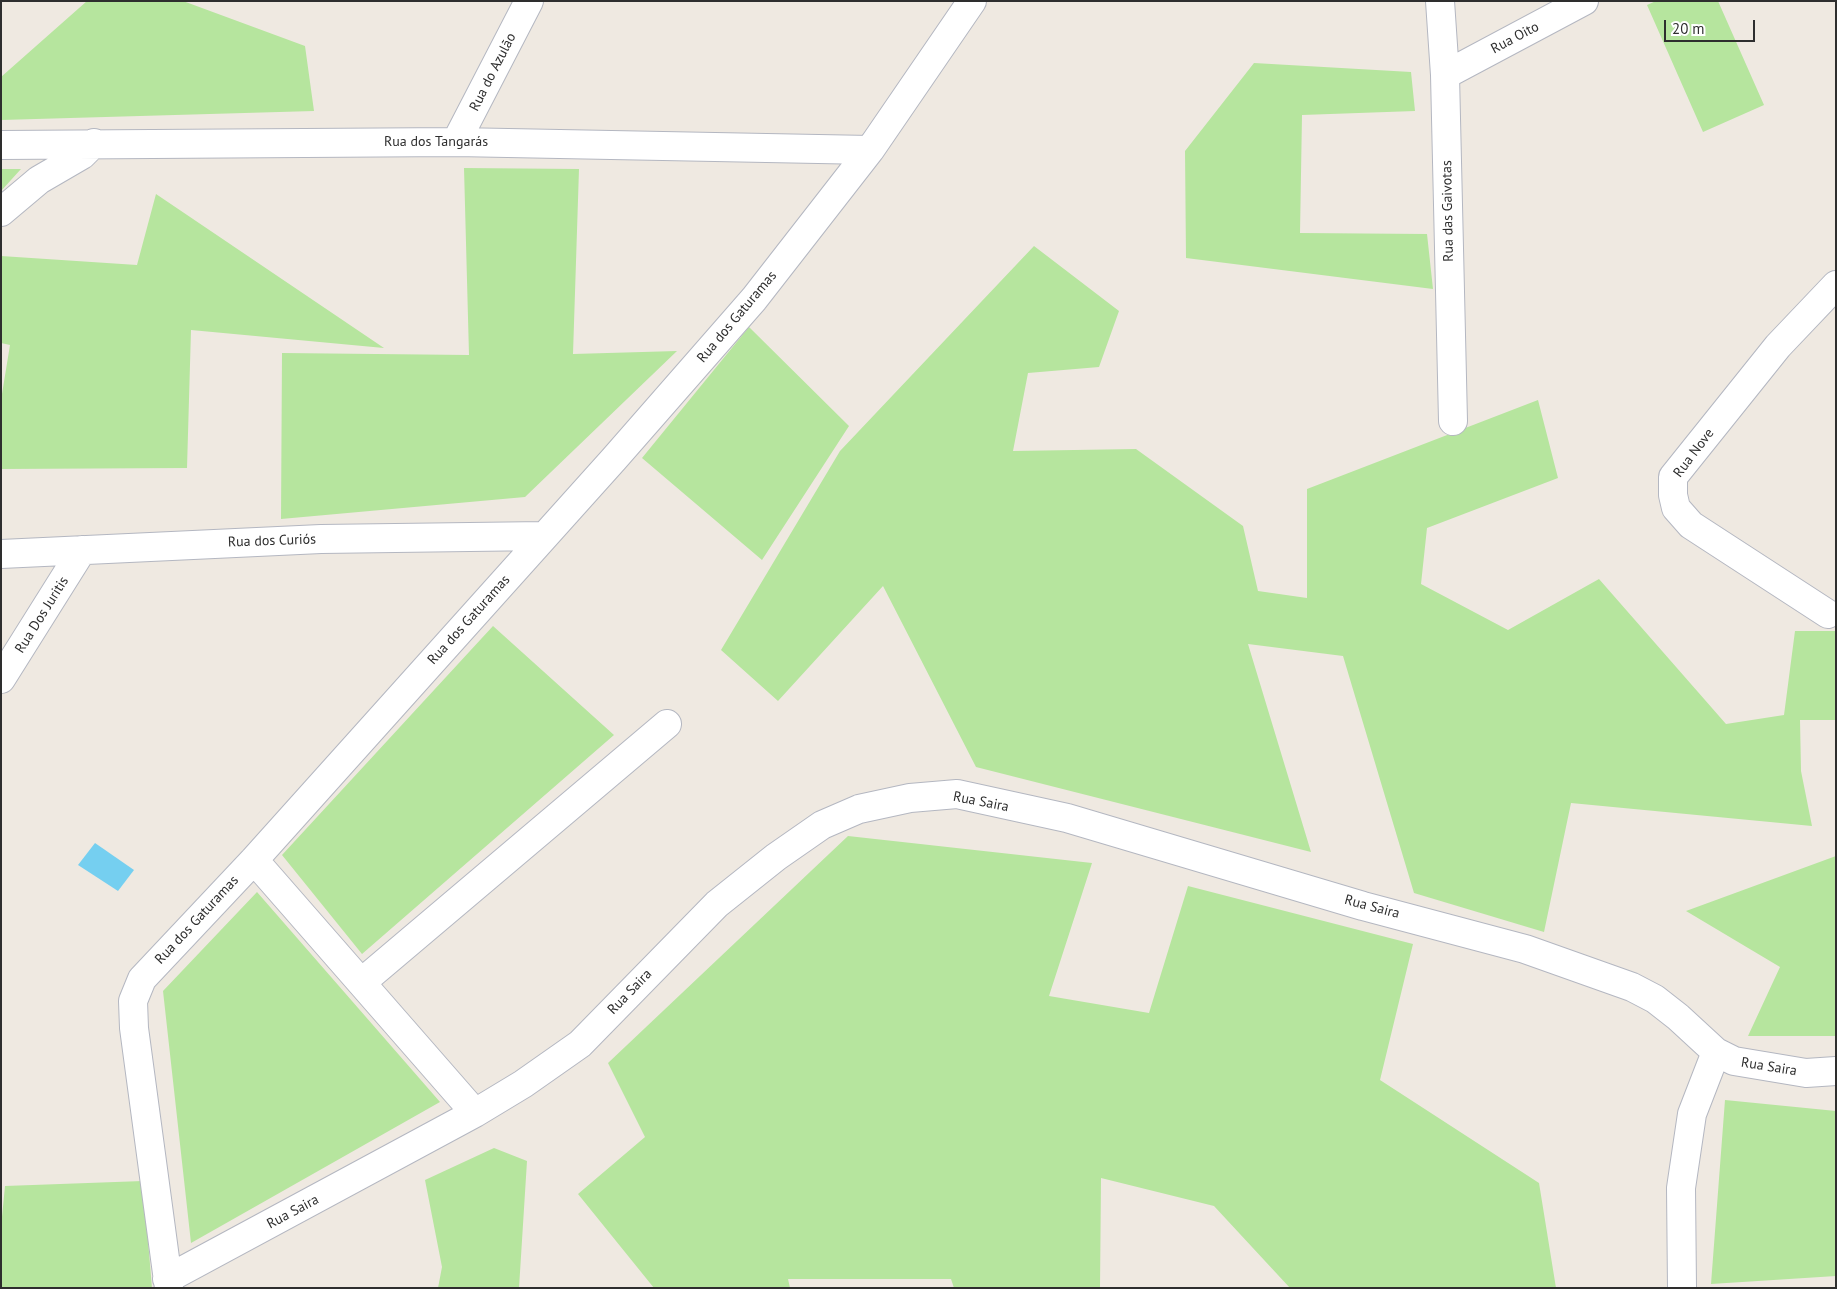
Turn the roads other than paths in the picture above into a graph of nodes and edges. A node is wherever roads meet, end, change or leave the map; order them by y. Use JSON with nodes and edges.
{"nodes":[{"id":1,"x":529,"y":1,"type":"edge"},
{"id":2,"x":972,"y":1,"type":"edge"},
{"id":3,"x":1440,"y":1,"type":"edge"},
{"id":4,"x":1584,"y":1,"type":"edge"},
{"id":5,"x":1445,"y":75,"type":"junction"},
{"id":6,"x":456,"y":142,"type":"junction"},
{"id":7,"x":94,"y":143,"type":"junction"},
{"id":8,"x":1,"y":146,"type":"edge"},
{"id":9,"x":870,"y":150,"type":"junction"},
{"id":10,"x":1,"y":212,"type":"edge"},
{"id":11,"x":1836,"y":285,"type":"edge"},
{"id":12,"x":1453,"y":421,"type":"dead end"},
{"id":13,"x":544,"y":536,"type":"junction"},
{"id":14,"x":82,"y":550,"type":"junction"},
{"id":15,"x":1,"y":554,"type":"edge"},
{"id":16,"x":1828,"y":614,"type":"dead end"},
{"id":17,"x":1,"y":679,"type":"edge"},
{"id":18,"x":668,"y":724,"type":"dead end"},
{"id":19,"x":254,"y":860,"type":"junction"},
{"id":20,"x":362,"y":982,"type":"junction"},
{"id":21,"x":1716,"y":1052,"type":"junction"},
{"id":22,"x":1836,"y":1070,"type":"edge"},
{"id":23,"x":475,"y":1113,"type":"junction"},
{"id":24,"x":168,"y":1284,"type":"edge"},
{"id":25,"x":1682,"y":1288,"type":"edge"}],
"edges":[{"from":1,"to":6,"type":"street","name":"Rua do Azulão"},
{"from":2,"to":9,"type":"street","name":"Rua dos Gaturamas"},
{"from":3,"to":5,"type":"street","name":"Rua das Gaivotas"},
{"from":4,"to":5,"type":"street","name":"Rua Oito"},
{"from":5,"to":12,"type":"street","name":"Rua das Gaivotas"},
{"from":6,"to":7,"type":"street","name":"Rua dos Tangarás"},
{"from":6,"to":9,"type":"street","name":"Rua dos Tangarás"},
{"from":7,"to":8,"type":"street","name":"Rua dos Tangarás"},
{"from":7,"to":10,"type":"street"},
{"from":9,"to":13,"type":"street","name":"Rua dos Gaturamas"},
{"from":11,"to":16,"type":"street","name":"Rua Nove"},
{"from":13,"to":14,"type":"street","name":"Rua dos Curiós"},
{"from":13,"to":19,"type":"street","name":"Rua dos Gaturamas"},
{"from":14,"to":15,"type":"street","name":"Rua dos Curiós"},
{"from":14,"to":17,"type":"street","name":"Rua Dos Juritis"},
{"from":18,"to":20,"type":"street"},
{"from":19,"to":20,"type":"street"},
{"from":19,"to":24,"type":"street","name":"Rua dos Gaturamas"},
{"from":20,"to":23,"type":"street"},
{"from":21,"to":22,"type":"street","name":"Rua Saira"},
{"from":21,"to":23,"type":"street","name":"Rua Saira"},
{"from":21,"to":25,"type":"street"},
{"from":23,"to":24,"type":"street","name":"Rua Saira"}]}
